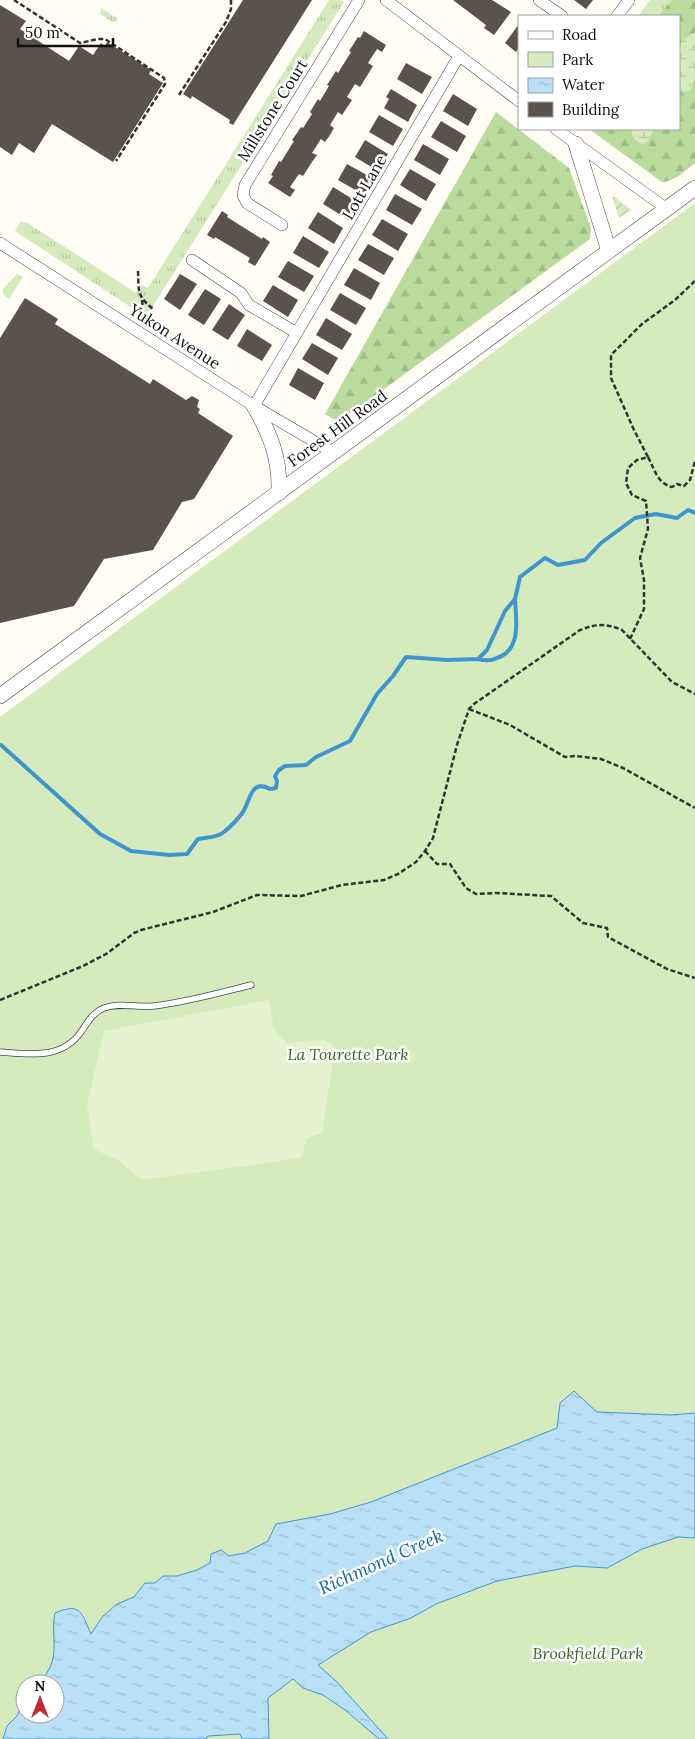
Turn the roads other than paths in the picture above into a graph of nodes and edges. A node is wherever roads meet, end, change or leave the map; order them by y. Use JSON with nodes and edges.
{"nodes":[{"id":1,"x":359,"y":0,"type":"edge"},
{"id":2,"x":386,"y":0,"type":"edge"},
{"id":3,"x":539,"y":0,"type":"edge"},
{"id":4,"x":630,"y":0,"type":"edge"},
{"id":5,"x":561,"y":15,"type":"edge"},
{"id":6,"x":618,"y":15,"type":"edge"},
{"id":7,"x":459,"y":56,"type":"junction"},
{"id":8,"x":518,"y":100,"type":"edge"},
{"id":9,"x":557,"y":130,"type":"edge"},
{"id":10,"x":576,"y":144,"type":"junction"},
{"id":11,"x":695,"y":188,"type":"edge"},
{"id":12,"x":667,"y":209,"type":"junction"},
{"id":13,"x":282,"y":225,"type":"dead end"},
{"id":14,"x":0,"y":243,"type":"edge"},
{"id":15,"x":609,"y":251,"type":"junction"},
{"id":16,"x":192,"y":260,"type":"dead end"},
{"id":17,"x":296,"y":333,"type":"junction"},
{"id":18,"x":254,"y":406,"type":"junction"},
{"id":19,"x":334,"y":453,"type":"junction"},
{"id":20,"x":278,"y":493,"type":"junction"},
{"id":21,"x":0,"y":696,"type":"edge"},
{"id":22,"x":251,"y":985,"type":"dead end"},
{"id":23,"x":0,"y":1052,"type":"edge"}],
"edges":[{"from":1,"to":13,"type":"street","name":"Millstone Court"},
{"from":2,"to":7,"type":"street"},
{"from":3,"to":5,"type":"street"},
{"from":4,"to":6,"type":"street"},
{"from":7,"to":8,"type":"street"},
{"from":7,"to":17,"type":"street","name":"Lott Lane"},
{"from":9,"to":10,"type":"street"},
{"from":10,"to":12,"type":"street"},
{"from":10,"to":15,"type":"street"},
{"from":11,"to":12,"type":"street","name":"Forest Hill Road"},
{"from":12,"to":15,"type":"street","name":"Forest Hill Road"},
{"from":14,"to":18,"type":"street","name":"Yukon Avenue"},
{"from":15,"to":19,"type":"street","name":"Forest Hill Road"},
{"from":16,"to":17,"type":"street"},
{"from":17,"to":18,"type":"street","name":"Lott Lane"},
{"from":18,"to":19,"type":"street","name":"Yukon Avenue"},
{"from":18,"to":20,"type":"street"},
{"from":19,"to":20,"type":"street","name":"Forest Hill Road"},
{"from":20,"to":21,"type":"street","name":"Forest Hill Road"},
{"from":22,"to":23,"type":"lane"}]}
